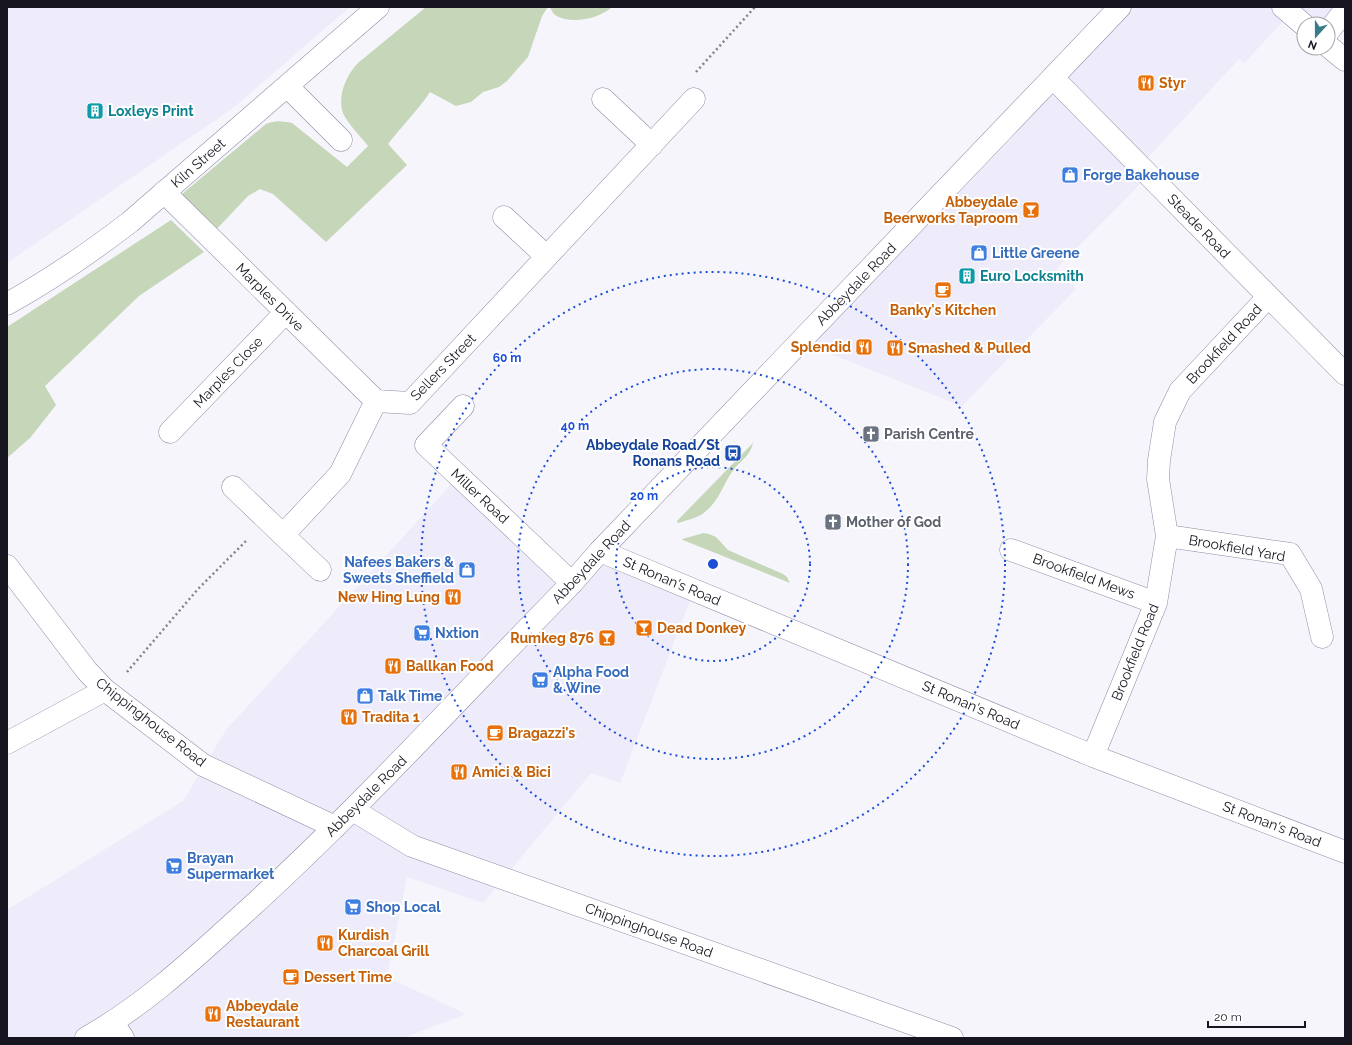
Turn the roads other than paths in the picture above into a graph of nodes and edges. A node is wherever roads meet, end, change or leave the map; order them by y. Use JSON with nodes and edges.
{"nodes":[{"id":1,"x":378,"y":7,"type":"edge"},
{"id":2,"x":1120,"y":7,"type":"edge"},
{"id":3,"x":1283,"y":7,"type":"edge"},
{"id":4,"x":1345,"y":10,"type":"edge"},
{"id":5,"x":1296,"y":18,"type":"edge"},
{"id":6,"x":1336,"y":22,"type":"edge"},
{"id":7,"x":1336,"y":53,"type":"edge"},
{"id":8,"x":1345,"y":60,"type":"edge"},
{"id":9,"x":1053,"y":78,"type":"junction"},
{"id":10,"x":288,"y":87,"type":"junction"},
{"id":11,"x":604,"y":99,"type":"dead end"},
{"id":12,"x":694,"y":99,"type":"road end"},
{"id":13,"x":341,"y":140,"type":"dead end"},
{"id":14,"x":652,"y":144,"type":"junction"},
{"id":15,"x":164,"y":192,"type":"junction"},
{"id":16,"x":504,"y":217,"type":"dead end"},
{"id":17,"x":546,"y":256,"type":"junction"},
{"id":18,"x":1268,"y":298,"type":"junction"},
{"id":19,"x":7,"y":304,"type":"edge"},
{"id":20,"x":286,"y":312,"type":"junction"},
{"id":21,"x":1345,"y":374,"type":"edge"},
{"id":22,"x":376,"y":401,"type":"junction"},
{"id":23,"x":463,"y":406,"type":"dead end"},
{"id":24,"x":170,"y":432,"type":"dead end"},
{"id":25,"x":233,"y":487,"type":"dead end"},
{"id":26,"x":283,"y":535,"type":"junction"},
{"id":27,"x":1167,"y":536,"type":"junction"},
{"id":28,"x":1011,"y":550,"type":"dead end"},
{"id":29,"x":600,"y":551,"type":"junction"},
{"id":30,"x":7,"y":566,"type":"edge"},
{"id":31,"x":320,"y":570,"type":"dead end"},
{"id":32,"x":572,"y":583,"type":"junction"},
{"id":33,"x":1156,"y":603,"type":"junction"},
{"id":34,"x":1322,"y":637,"type":"dead end"},
{"id":35,"x":105,"y":690,"type":"junction"},
{"id":36,"x":7,"y":743,"type":"edge"},
{"id":37,"x":1093,"y":756,"type":"junction"},
{"id":38,"x":353,"y":810,"type":"junction"},
{"id":39,"x":335,"y":827,"type":"junction"},
{"id":40,"x":1345,"y":852,"type":"edge"},
{"id":41,"x":118,"y":1030,"type":"edge"},
{"id":42,"x":86,"y":1038,"type":"edge"},
{"id":43,"x":952,"y":1038,"type":"edge"}],
"edges":[{"from":1,"to":10,"type":"street","name":"Kiln Street"},
{"from":2,"to":9,"type":"street","name":"Abbeydale Road"},
{"from":3,"to":5,"type":"street"},
{"from":4,"to":6,"type":"street"},
{"from":7,"to":8,"type":"street"},
{"from":9,"to":18,"type":"street","name":"Steade Road"},
{"from":9,"to":29,"type":"street","name":"Abbeydale Road"},
{"from":10,"to":13,"type":"street"},
{"from":10,"to":15,"type":"street","name":"Kiln Street"},
{"from":11,"to":14,"type":"street"},
{"from":12,"to":14,"type":"street","name":"Sellers Street"},
{"from":14,"to":17,"type":"street","name":"Sellers Street"},
{"from":15,"to":19,"type":"street","name":"Kiln Street"},
{"from":15,"to":20,"type":"street","name":"Marples Drive"},
{"from":16,"to":17,"type":"street"},
{"from":17,"to":22,"type":"street","name":"Sellers Street"},
{"from":18,"to":21,"type":"street","name":"Steade Road"},
{"from":18,"to":27,"type":"street","name":"Brookfield Road"},
{"from":20,"to":22,"type":"street","name":"Marples Drive"},
{"from":20,"to":24,"type":"street","name":"Marples Close"},
{"from":22,"to":26,"type":"street"},
{"from":23,"to":32,"type":"street","name":"Miller Road"},
{"from":25,"to":26,"type":"street"},
{"from":26,"to":31,"type":"street"},
{"from":27,"to":33,"type":"street","name":"Brookfield Road"},
{"from":27,"to":34,"type":"street","name":"Brookfield Yard"},
{"from":28,"to":33,"type":"street","name":"Brookfield Mews"},
{"from":29,"to":32,"type":"street","name":"Abbeydale Road"},
{"from":29,"to":37,"type":"street","name":"St Ronan's Road"},
{"from":30,"to":35,"type":"street","name":"Chippinghouse Road"},
{"from":32,"to":38,"type":"street","name":"Abbeydale Road"},
{"from":33,"to":37,"type":"street","name":"Brookfield Road"},
{"from":35,"to":36,"type":"street"},
{"from":35,"to":39,"type":"street","name":"Chippinghouse Road"},
{"from":37,"to":40,"type":"street","name":"St Ronan's Road"},
{"from":38,"to":39,"type":"street","name":"Abbeydale Road"},
{"from":38,"to":43,"type":"street","name":"Chippinghouse Road"},
{"from":39,"to":41,"type":"street","name":"Abbeydale Road"},
{"from":41,"to":42,"type":"street","name":"Abbeydale Road"}]}
